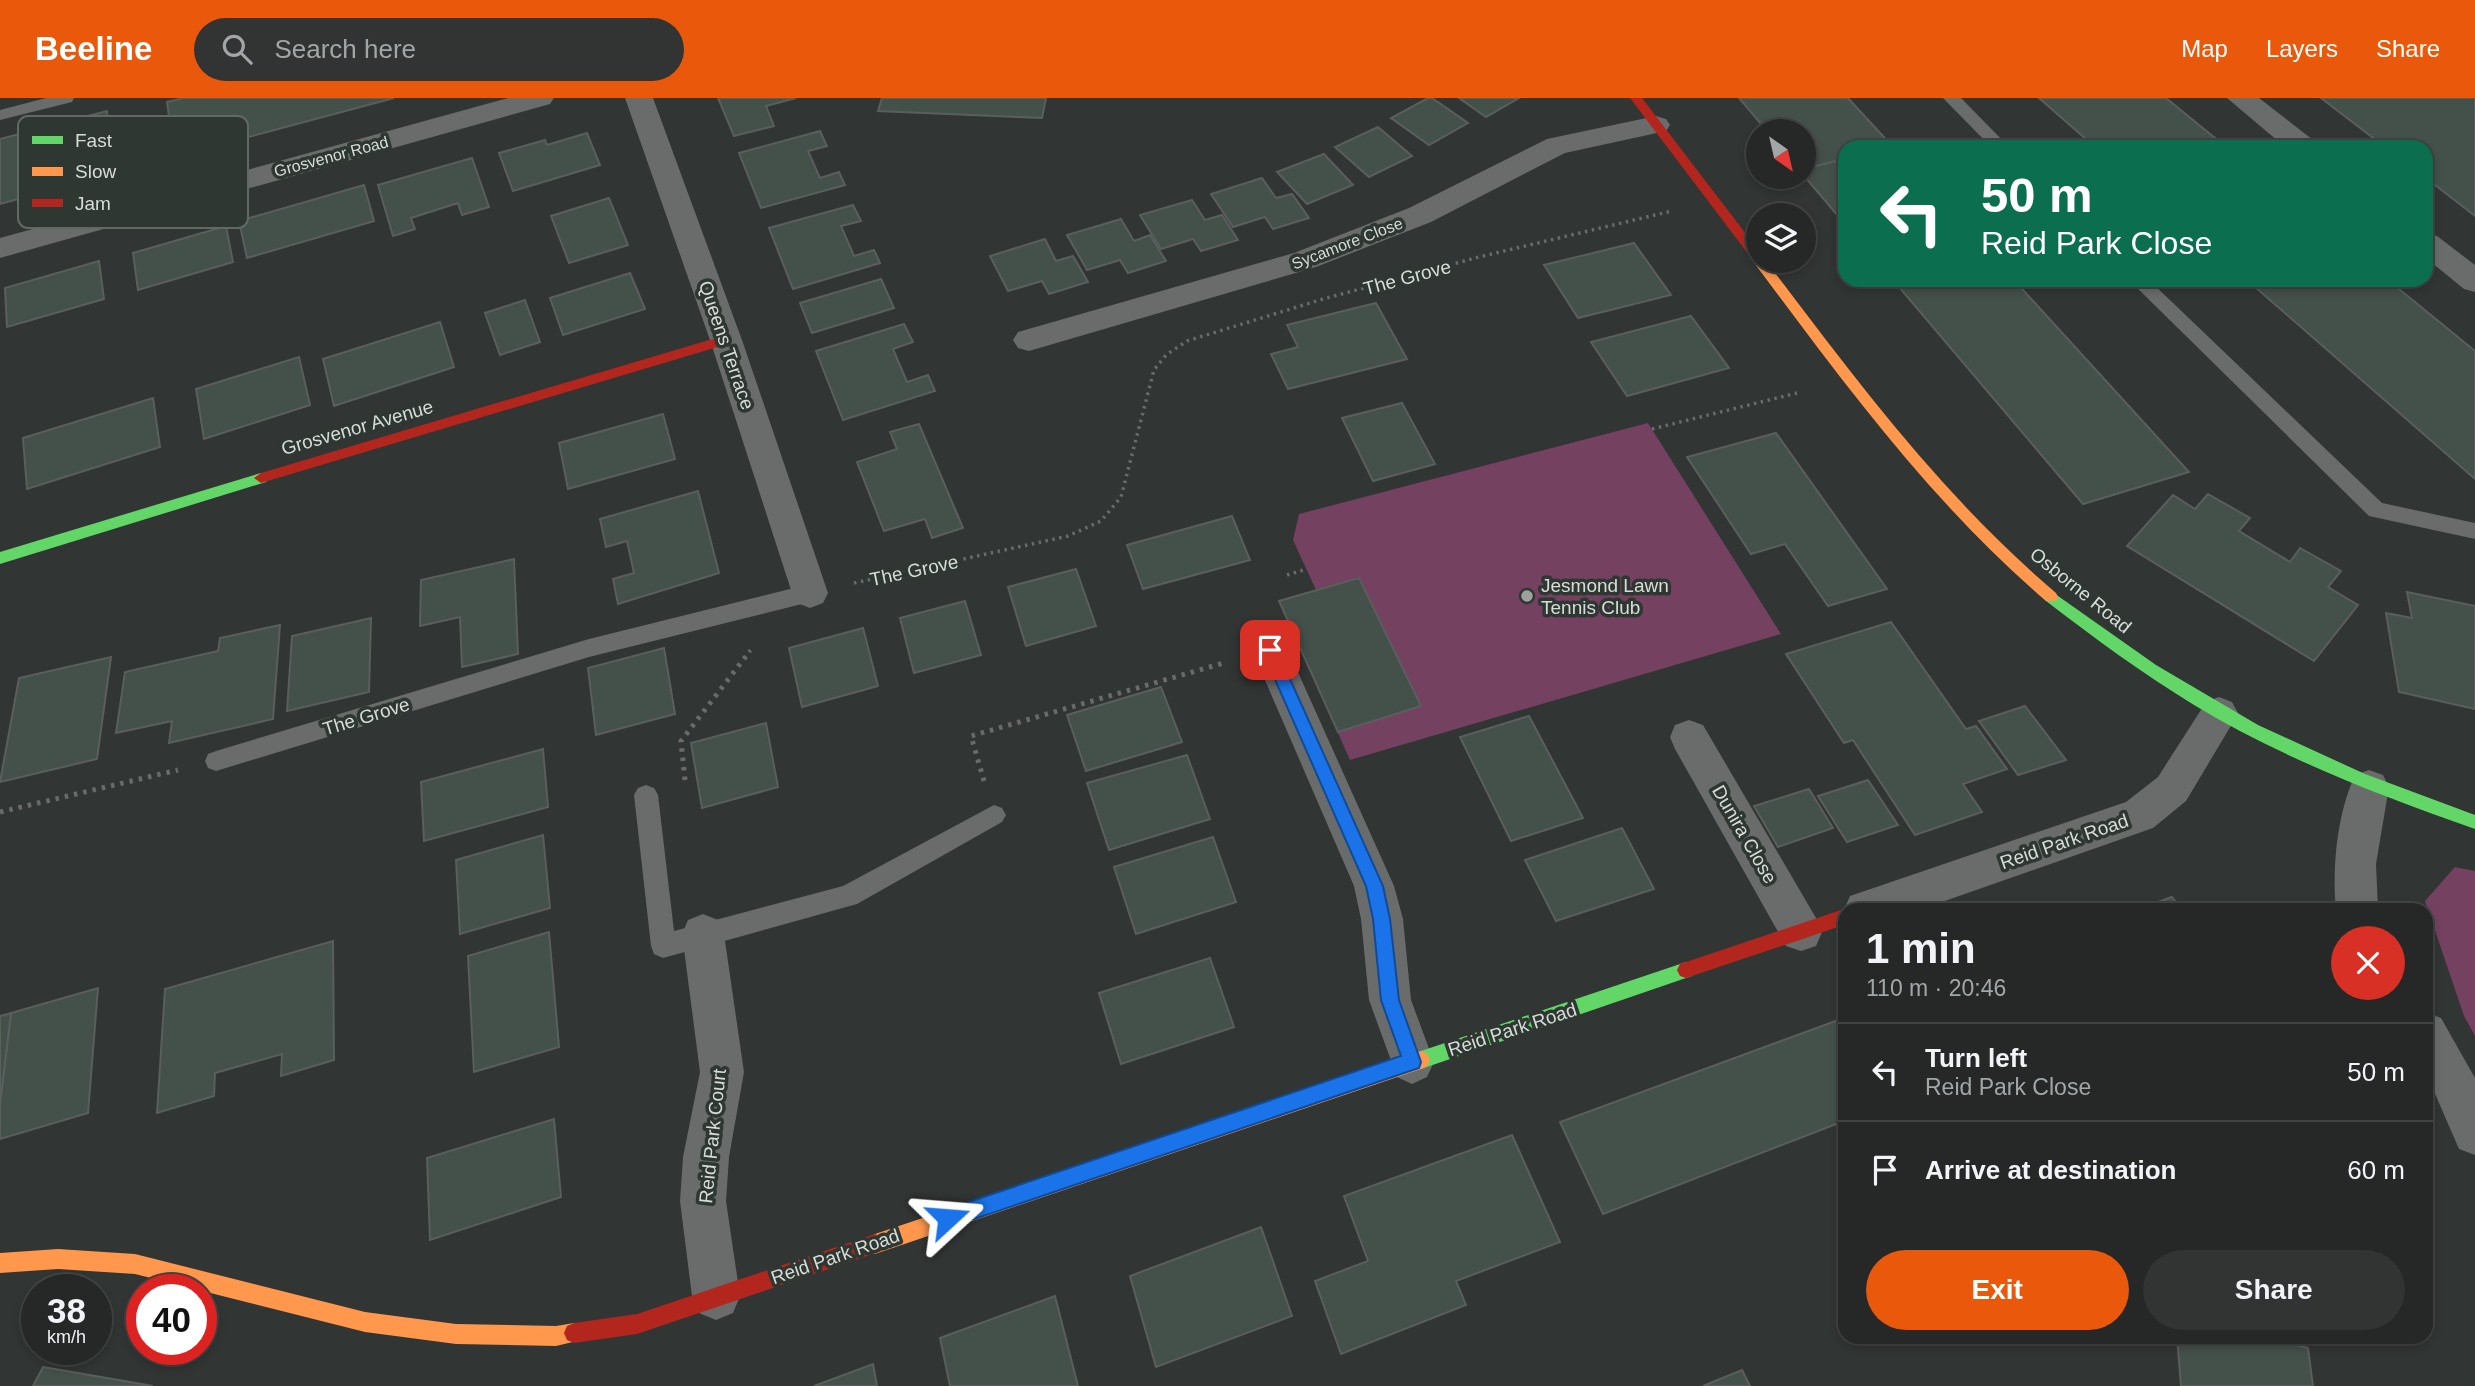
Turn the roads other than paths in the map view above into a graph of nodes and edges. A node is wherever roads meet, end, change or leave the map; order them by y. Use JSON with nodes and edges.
{"nodes":[{"id":1,"x":66,"y":98,"type":"edge"},
{"id":2,"x":540,"y":98,"type":"edge"},
{"id":3,"x":639,"y":98,"type":"edge"},
{"id":4,"x":1636,"y":98,"type":"edge"},
{"id":5,"x":1951,"y":98,"type":"edge"},
{"id":6,"x":2241,"y":98,"type":"edge"},
{"id":7,"x":0,"y":115,"type":"edge"},
{"id":8,"x":1656,"y":125,"type":"junction"},
{"id":9,"x":1994,"y":140,"type":"edge"},
{"id":10,"x":2294,"y":140,"type":"edge"},
{"id":11,"x":248,"y":179,"type":"edge"},
{"id":12,"x":72,"y":228,"type":"edge"},
{"id":13,"x":1746,"y":244,"type":"edge"},
{"id":14,"x":0,"y":248,"type":"edge"},
{"id":15,"x":2433,"y":248,"type":"edge"},
{"id":16,"x":1768,"y":273,"type":"edge"},
{"id":17,"x":2475,"y":281,"type":"edge"},
{"id":18,"x":2145,"y":287,"type":"edge"},
{"id":19,"x":726,"y":340,"type":"junction"},
{"id":20,"x":1029,"y":340,"type":"dead end"},
{"id":21,"x":2475,"y":531,"type":"edge"},
{"id":22,"x":0,"y":558,"type":"edge"},
{"id":23,"x":799,"y":596,"type":"joint"},
{"id":24,"x":1270,"y":650,"type":"road end"},
{"id":25,"x":2219,"y":713,"type":"junction"},
{"id":26,"x":1689,"y":737,"type":"dead end"},
{"id":27,"x":216,"y":761,"type":"road end"},
{"id":28,"x":2369,"y":787,"type":"junction"},
{"id":29,"x":646,"y":795,"type":"dead end"},
{"id":30,"x":994,"y":815,"type":"road end"},
{"id":31,"x":2475,"y":822,"type":"edge"},
{"id":32,"x":1885,"y":903,"type":"edge"},
{"id":33,"x":2356,"y":903,"type":"edge"},
{"id":34,"x":1838,"y":919,"type":"edge"},
{"id":35,"x":1801,"y":932,"type":"junction"},
{"id":36,"x":703,"y":934,"type":"junction"},
{"id":37,"x":2433,"y":1044,"type":"edge"},
{"id":38,"x":1412,"y":1062,"type":"junction"},
{"id":39,"x":2475,"y":1133,"type":"edge"},
{"id":40,"x":0,"y":1263,"type":"edge"},
{"id":41,"x":716,"y":1296,"type":"junction"}],
"edges":[{"from":1,"to":7,"type":"lane"},
{"from":2,"to":11,"type":"street","name":"Grosvenor Road"},
{"from":3,"to":19,"type":"street","name":"Queens Terrace"},
{"from":4,"to":8,"type":"street","name":"Osborne Road"},
{"from":5,"to":9,"type":"lane"},
{"from":6,"to":10,"type":"street"},
{"from":8,"to":13,"type":"street","name":"Osborne Road"},
{"from":8,"to":20,"type":"street","name":"Sycamore Close"},
{"from":12,"to":14,"type":"street","name":"Grosvenor Road"},
{"from":15,"to":17,"type":"street"},
{"from":16,"to":25,"type":"street","name":"Osborne Road"},
{"from":18,"to":21,"type":"lane"},
{"from":19,"to":22,"type":"street","name":"Grosvenor Avenue"},
{"from":19,"to":23,"type":"street","name":"Queens Terrace"},
{"from":23,"to":27,"type":"lane","name":"The Grove"},
{"from":24,"to":38,"type":"street"},
{"from":25,"to":28,"type":"street","name":"Osborne Road"},
{"from":25,"to":32,"type":"street","name":"Reid Park Road"},
{"from":26,"to":35,"type":"street","name":"Dunira Close"},
{"from":28,"to":31,"type":"street","name":"Osborne Road"},
{"from":28,"to":33,"type":"street"},
{"from":29,"to":36,"type":"lane"},
{"from":30,"to":36,"type":"lane"},
{"from":34,"to":35,"type":"street","name":"Reid Park Road"},
{"from":35,"to":38,"type":"street","name":"Reid Park Road"},
{"from":36,"to":41,"type":"street","name":"Reid Park Court"},
{"from":37,"to":39,"type":"street"},
{"from":38,"to":41,"type":"street","name":"Reid Park Road"},
{"from":40,"to":41,"type":"street","name":"Reid Park Road"}]}
